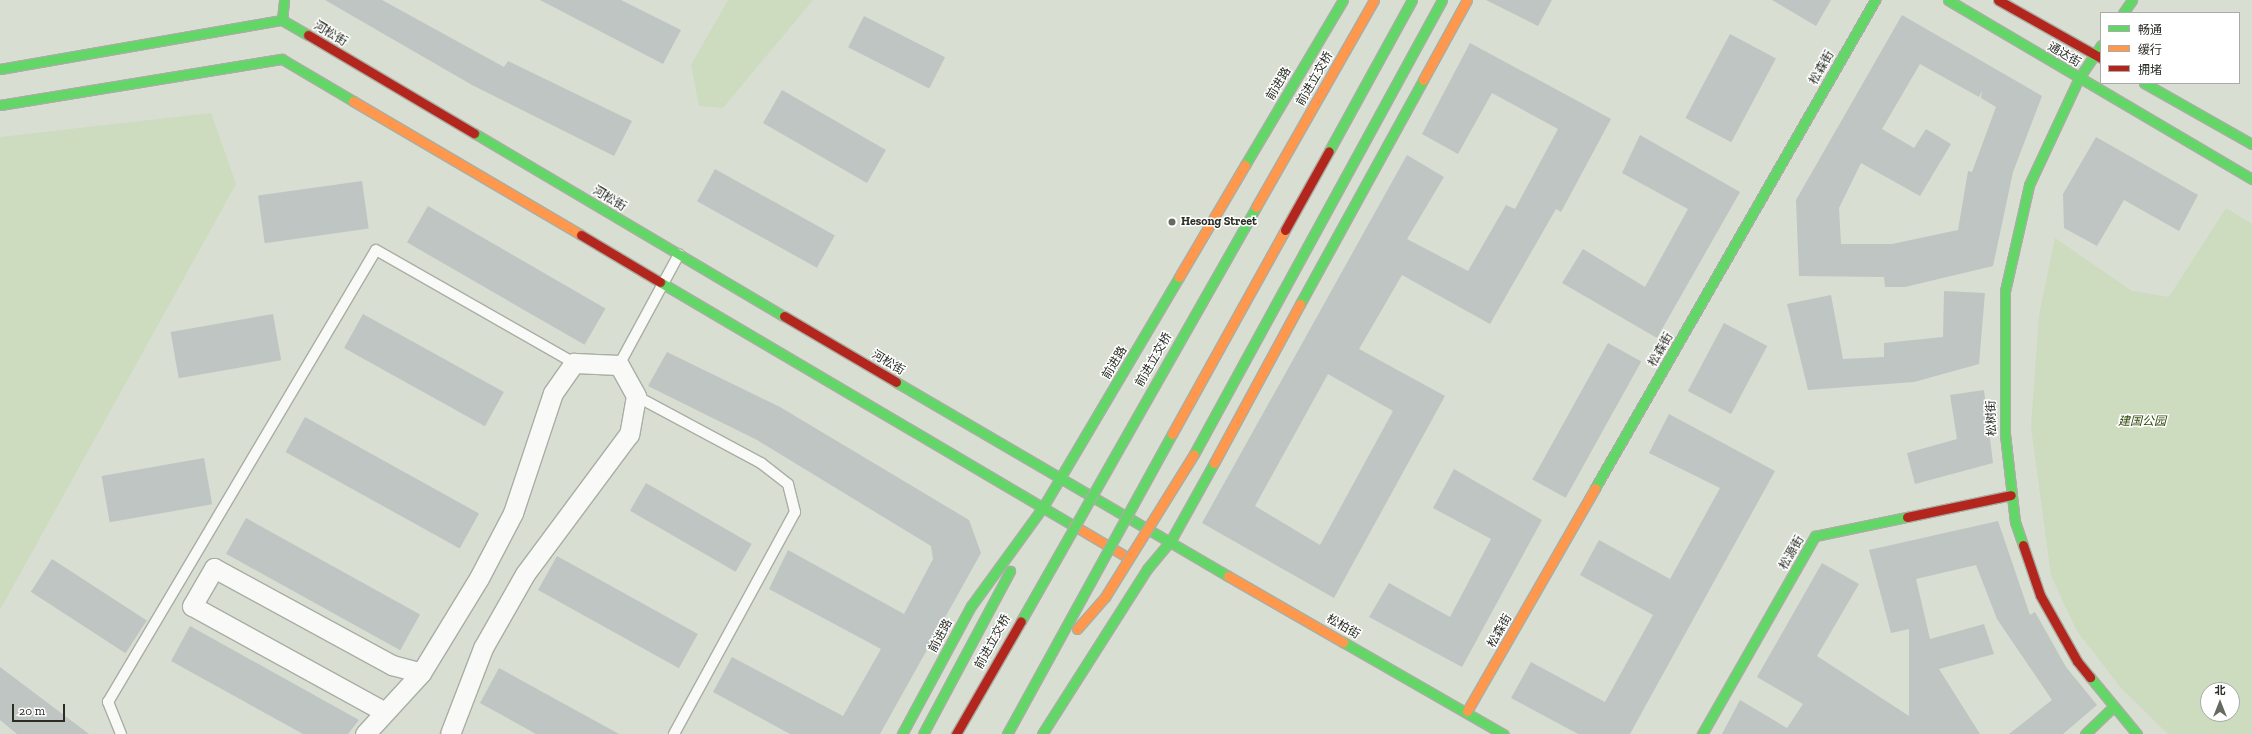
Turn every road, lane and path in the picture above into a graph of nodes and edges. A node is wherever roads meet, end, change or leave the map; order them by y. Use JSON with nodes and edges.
{"nodes":[{"id":1,"x":284,"y":0,"type":"edge"},
{"id":2,"x":1343,"y":0,"type":"edge"},
{"id":3,"x":1374,"y":0,"type":"edge"},
{"id":4,"x":1412,"y":0,"type":"edge"},
{"id":5,"x":1442,"y":0,"type":"edge"},
{"id":6,"x":1467,"y":0,"type":"edge"},
{"id":7,"x":1875,"y":0,"type":"edge"},
{"id":8,"x":1948,"y":0,"type":"edge"},
{"id":9,"x":1998,"y":0,"type":"edge"},
{"id":10,"x":2132,"y":0,"type":"edge"},
{"id":11,"x":2124,"y":12,"type":"edge"},
{"id":12,"x":282,"y":20,"type":"junction"},
{"id":13,"x":2098,"y":57,"type":"edge"},
{"id":14,"x":0,"y":69,"type":"edge"},
{"id":15,"x":2079,"y":78,"type":"junction"},
{"id":16,"x":2146,"y":84,"type":"edge"},
{"id":17,"x":0,"y":105,"type":"edge"},
{"id":18,"x":2252,"y":144,"type":"edge"},
{"id":19,"x":2252,"y":178,"type":"edge"},
{"id":20,"x":679,"y":254,"type":"junction"},
{"id":21,"x":664,"y":283,"type":"junction"},
{"id":22,"x":574,"y":363,"type":"junction"},
{"id":23,"x":619,"y":365,"type":"junction"},
{"id":24,"x":636,"y":396,"type":"junction"},
{"id":25,"x":1060,"y":479,"type":"junction"},
{"id":26,"x":2011,"y":495,"type":"junction"},
{"id":27,"x":1043,"y":507,"type":"junction"},
{"id":28,"x":1170,"y":542,"type":"junction"},
{"id":29,"x":1146,"y":569,"type":"junction"},
{"id":30,"x":1049,"y":662,"type":"junction"},
{"id":31,"x":421,"y":673,"type":"junction"},
{"id":32,"x":2113,"y":707,"type":"junction"},
{"id":33,"x":1467,"y":711,"type":"junction"},
{"id":34,"x":385,"y":712,"type":"junction"},
{"id":35,"x":121,"y":734,"type":"edge"},
{"id":36,"x":364,"y":734,"type":"edge"},
{"id":37,"x":450,"y":734,"type":"edge"},
{"id":38,"x":674,"y":734,"type":"edge"},
{"id":39,"x":902,"y":734,"type":"edge"},
{"id":40,"x":923,"y":734,"type":"edge"},
{"id":41,"x":956,"y":734,"type":"edge"},
{"id":42,"x":1007,"y":734,"type":"edge"},
{"id":43,"x":1042,"y":734,"type":"edge"},
{"id":44,"x":1503,"y":734,"type":"edge"},
{"id":45,"x":1702,"y":734,"type":"edge"},
{"id":46,"x":2085,"y":734,"type":"edge"},
{"id":47,"x":2138,"y":734,"type":"edge"}],
"edges":[{"from":1,"to":12,"type":"main road"},
{"from":2,"to":25,"type":"main road","name":"前进路"},
{"from":3,"to":41,"type":"main road","name":"前进立交桥","bridge":true},
{"from":4,"to":30,"type":"main road","bridge":true},
{"from":5,"to":30,"type":"main road","bridge":true},
{"from":6,"to":28,"type":"main road"},
{"from":7,"to":33,"type":"main road","name":"松森街"},
{"from":8,"to":15,"type":"main road","name":"通达街"},
{"from":9,"to":13,"type":"main road","name":"通达街"},
{"from":10,"to":11,"type":"main road"},
{"from":12,"to":14,"type":"main road"},
{"from":12,"to":20,"type":"main road","name":"河松街"},
{"from":13,"to":15,"type":"main road","name":"松树街"},
{"from":15,"to":19,"type":"main road","name":"通达街"},
{"from":15,"to":26,"type":"main road","name":"松树街"},
{"from":16,"to":18,"type":"main road"},
{"from":17,"to":21,"type":"main road"},
{"from":20,"to":21,"type":"lane"},
{"from":20,"to":25,"type":"main road","name":"河松街"},
{"from":21,"to":23,"type":"lane"},
{"from":21,"to":27,"type":"main road"},
{"from":22,"to":23,"type":"street"},
{"from":22,"to":31,"type":"street"},
{"from":22,"to":35,"type":"lane"},
{"from":23,"to":24,"type":"street"},
{"from":24,"to":37,"type":"street"},
{"from":24,"to":38,"type":"lane"},
{"from":25,"to":27,"type":"main road","name":"前进路"},
{"from":25,"to":28,"type":"main road","name":"河松街"},
{"from":26,"to":32,"type":"main road","name":"松树街"},
{"from":26,"to":45,"type":"main road","name":"松源街"},
{"from":27,"to":29,"type":"main road"},
{"from":27,"to":39,"type":"main road","name":"前进路"},
{"from":27,"to":40,"type":"main road"},
{"from":28,"to":29,"type":"main road"},
{"from":28,"to":33,"type":"main road","name":"松柏街"},
{"from":29,"to":43,"type":"main road"},
{"from":30,"to":42,"type":"main road","bridge":true},
{"from":31,"to":34,"type":"street"},
{"from":31,"to":34,"type":"street"},
{"from":32,"to":46,"type":"main road"},
{"from":32,"to":47,"type":"main road","name":"松树街"},
{"from":33,"to":44,"type":"main road","name":"松柏街"},
{"from":34,"to":36,"type":"street"}]}
